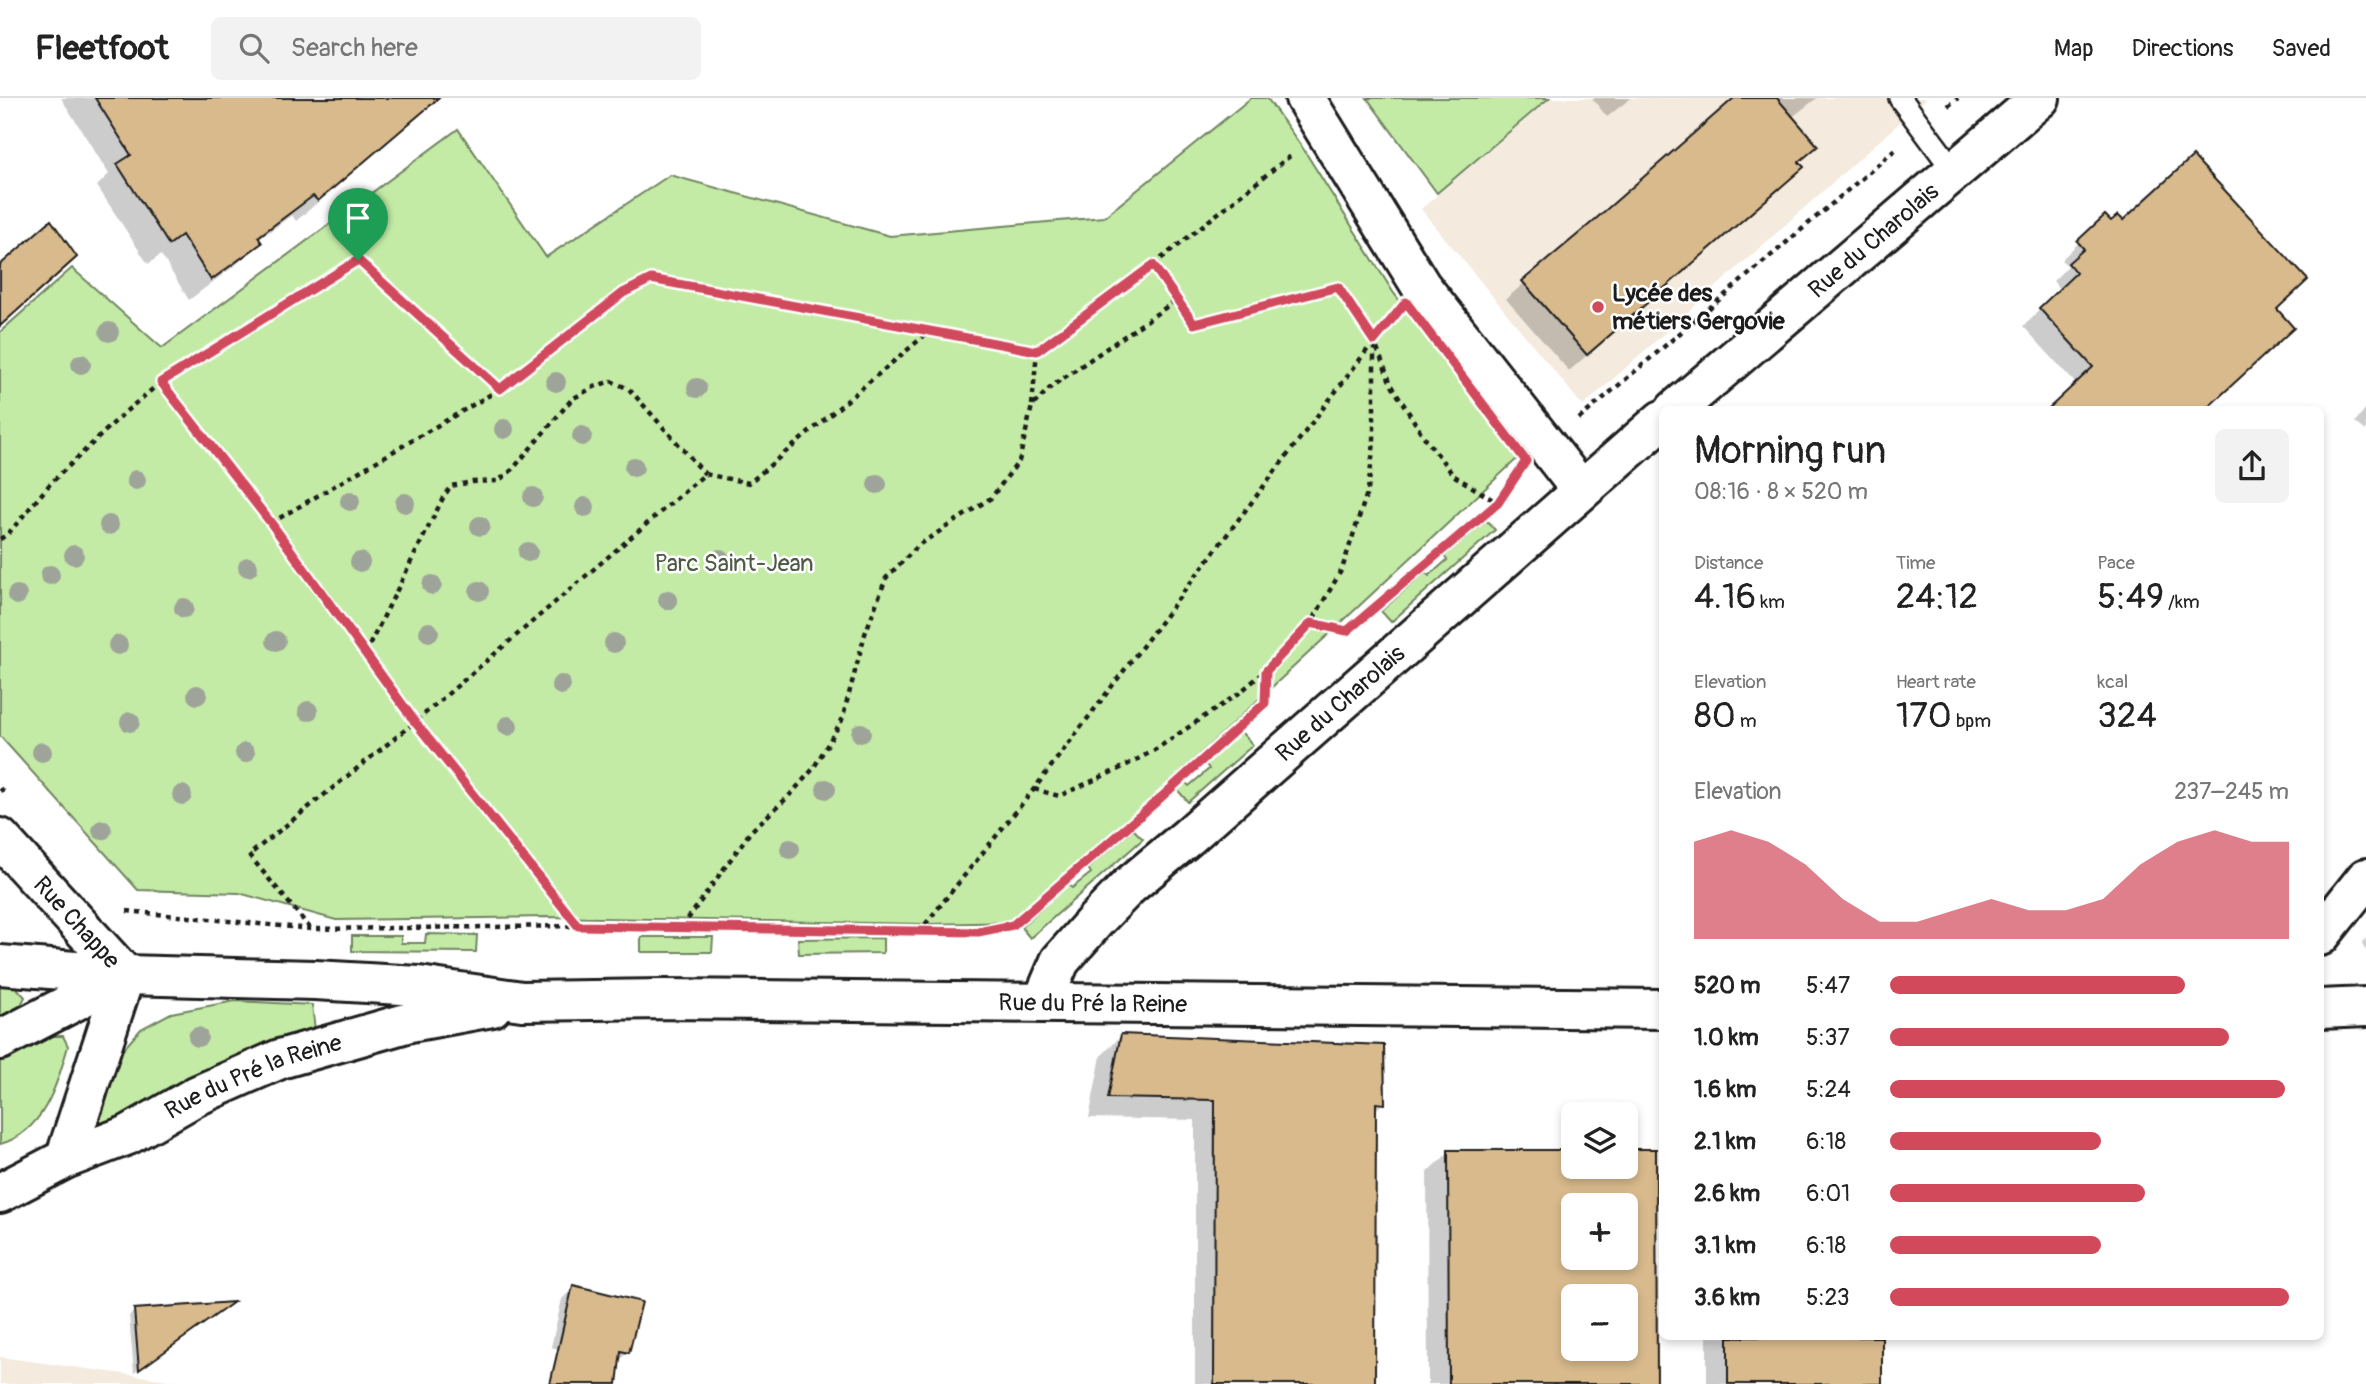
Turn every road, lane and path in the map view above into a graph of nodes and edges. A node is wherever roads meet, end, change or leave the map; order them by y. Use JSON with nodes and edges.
{"nodes":[{"id":1,"x":1305,"y":98,"type":"edge"},
{"id":2,"x":1900,"y":98,"type":"edge"},
{"id":3,"x":1958,"y":98,"type":"edge"},
{"id":4,"x":2040,"y":98,"type":"edge"},
{"id":5,"x":1922,"y":128,"type":"junction"},
{"id":6,"x":1295,"y":152,"type":"dead end"},
{"id":7,"x":1954,"y":171,"type":"junction"},
{"id":8,"x":1153,"y":265,"type":"junction"},
{"id":9,"x":1178,"y":299,"type":"junction"},
{"id":10,"x":1414,"y":312,"type":"dead end"},
{"id":11,"x":931,"y":330,"type":"junction"},
{"id":12,"x":1374,"y":341,"type":"junction"},
{"id":13,"x":1037,"y":351,"type":"junction"},
{"id":14,"x":161,"y":382,"type":"junction"},
{"id":15,"x":500,"y":389,"type":"junction"},
{"id":16,"x":1032,"y":406,"type":"junction"},
{"id":17,"x":1680,"y":406,"type":"edge"},
{"id":18,"x":1659,"y":423,"type":"edge"},
{"id":19,"x":1574,"y":424,"type":"dead end"},
{"id":20,"x":1519,"y":471,"type":"dead end"},
{"id":21,"x":705,"y":474,"type":"junction"},
{"id":22,"x":1581,"y":490,"type":"junction"},
{"id":23,"x":1498,"y":503,"type":"junction"},
{"id":24,"x":271,"y":523,"type":"junction"},
{"id":25,"x":0,"y":538,"type":"edge"},
{"id":26,"x":1311,"y":623,"type":"junction"},
{"id":27,"x":365,"y":655,"type":"junction"},
{"id":28,"x":1266,"y":671,"type":"junction"},
{"id":29,"x":415,"y":722,"type":"junction"},
{"id":30,"x":0,"y":788,"type":"edge"},
{"id":31,"x":1034,"y":789,"type":"junction"},
{"id":32,"x":9,"y":798,"type":"dead end"},
{"id":33,"x":0,"y":838,"type":"edge"},
{"id":34,"x":2366,"y":878,"type":"edge"},
{"id":35,"x":127,"y":911,"type":"dead end"},
{"id":36,"x":578,"y":926,"type":"junction"},
{"id":37,"x":682,"y":927,"type":"junction"},
{"id":38,"x":311,"y":929,"type":"junction"},
{"id":39,"x":2324,"y":931,"type":"edge"},
{"id":40,"x":919,"y":932,"type":"junction"},
{"id":41,"x":0,"y":965,"type":"edge"},
{"id":42,"x":125,"y":975,"type":"junction"},
{"id":43,"x":522,"y":1001,"type":"junction"},
{"id":44,"x":1042,"y":1003,"type":"junction"},
{"id":45,"x":2366,"y":1007,"type":"edge"},
{"id":46,"x":1659,"y":1009,"type":"edge"},
{"id":47,"x":2324,"y":1009,"type":"edge"},
{"id":48,"x":0,"y":1040,"type":"edge"},
{"id":49,"x":65,"y":1159,"type":"junction"},
{"id":50,"x":0,"y":1193,"type":"edge"}],
"edges":[{"from":1,"to":22,"type":"street"},
{"from":2,"to":5,"type":"lane"},
{"from":3,"to":5,"type":"path"},
{"from":4,"to":7,"type":"street","name":"Rue du Charolais"},
{"from":5,"to":7,"type":"lane"},
{"from":5,"to":19,"type":"path"},
{"from":6,"to":8,"type":"path"},
{"from":7,"to":17,"type":"street","name":"Rue du Charolais"},
{"from":8,"to":9,"type":"path"},
{"from":8,"to":13,"type":"path"},
{"from":9,"to":12,"type":"path"},
{"from":9,"to":16,"type":"path"},
{"from":10,"to":12,"type":"path","bridge":true},
{"from":11,"to":13,"type":"path"},
{"from":11,"to":15,"type":"path"},
{"from":11,"to":21,"type":"path"},
{"from":12,"to":23,"type":"path"},
{"from":12,"to":26,"type":"path"},
{"from":12,"to":31,"type":"path","bridge":true},
{"from":13,"to":16,"type":"path"},
{"from":14,"to":15,"type":"path"},
{"from":14,"to":24,"type":"path"},
{"from":14,"to":25,"type":"path"},
{"from":15,"to":24,"type":"path"},
{"from":16,"to":37,"type":"path"},
{"from":18,"to":22,"type":"street","name":"Rue du Charolais"},
{"from":20,"to":23,"type":"path"},
{"from":21,"to":27,"type":"path"},
{"from":21,"to":29,"type":"path"},
{"from":22,"to":44,"type":"street","name":"Rue du Charolais"},
{"from":23,"to":26,"type":"path"},
{"from":24,"to":27,"type":"path"},
{"from":26,"to":28,"type":"path"},
{"from":27,"to":29,"type":"path"},
{"from":28,"to":31,"type":"path"},
{"from":28,"to":40,"type":"path"},
{"from":29,"to":36,"type":"path"},
{"from":29,"to":38,"type":"path"},
{"from":30,"to":32,"type":"path"},
{"from":31,"to":40,"type":"path","bridge":true},
{"from":33,"to":42,"type":"street","name":"Rue Chappe"},
{"from":34,"to":39,"type":"street"},
{"from":35,"to":38,"type":"path"},
{"from":36,"to":37,"type":"path"},
{"from":36,"to":38,"type":"path"},
{"from":37,"to":40,"type":"path"},
{"from":41,"to":42,"type":"street","name":"Rue du Pré la Reine"},
{"from":42,"to":43,"type":"street","name":"Rue du Pré la Reine"},
{"from":42,"to":48,"type":"street","name":"Rue du Pré la Reine"},
{"from":42,"to":49,"type":"street"},
{"from":43,"to":44,"type":"street","name":"Rue du Pré la Reine"},
{"from":43,"to":49,"type":"street","name":"Rue du Pré la Reine"},
{"from":44,"to":46,"type":"street","name":"Rue du Pré la Reine"},
{"from":45,"to":47,"type":"street"},
{"from":49,"to":50,"type":"street","name":"Rue du Pré la Reine"}]}
